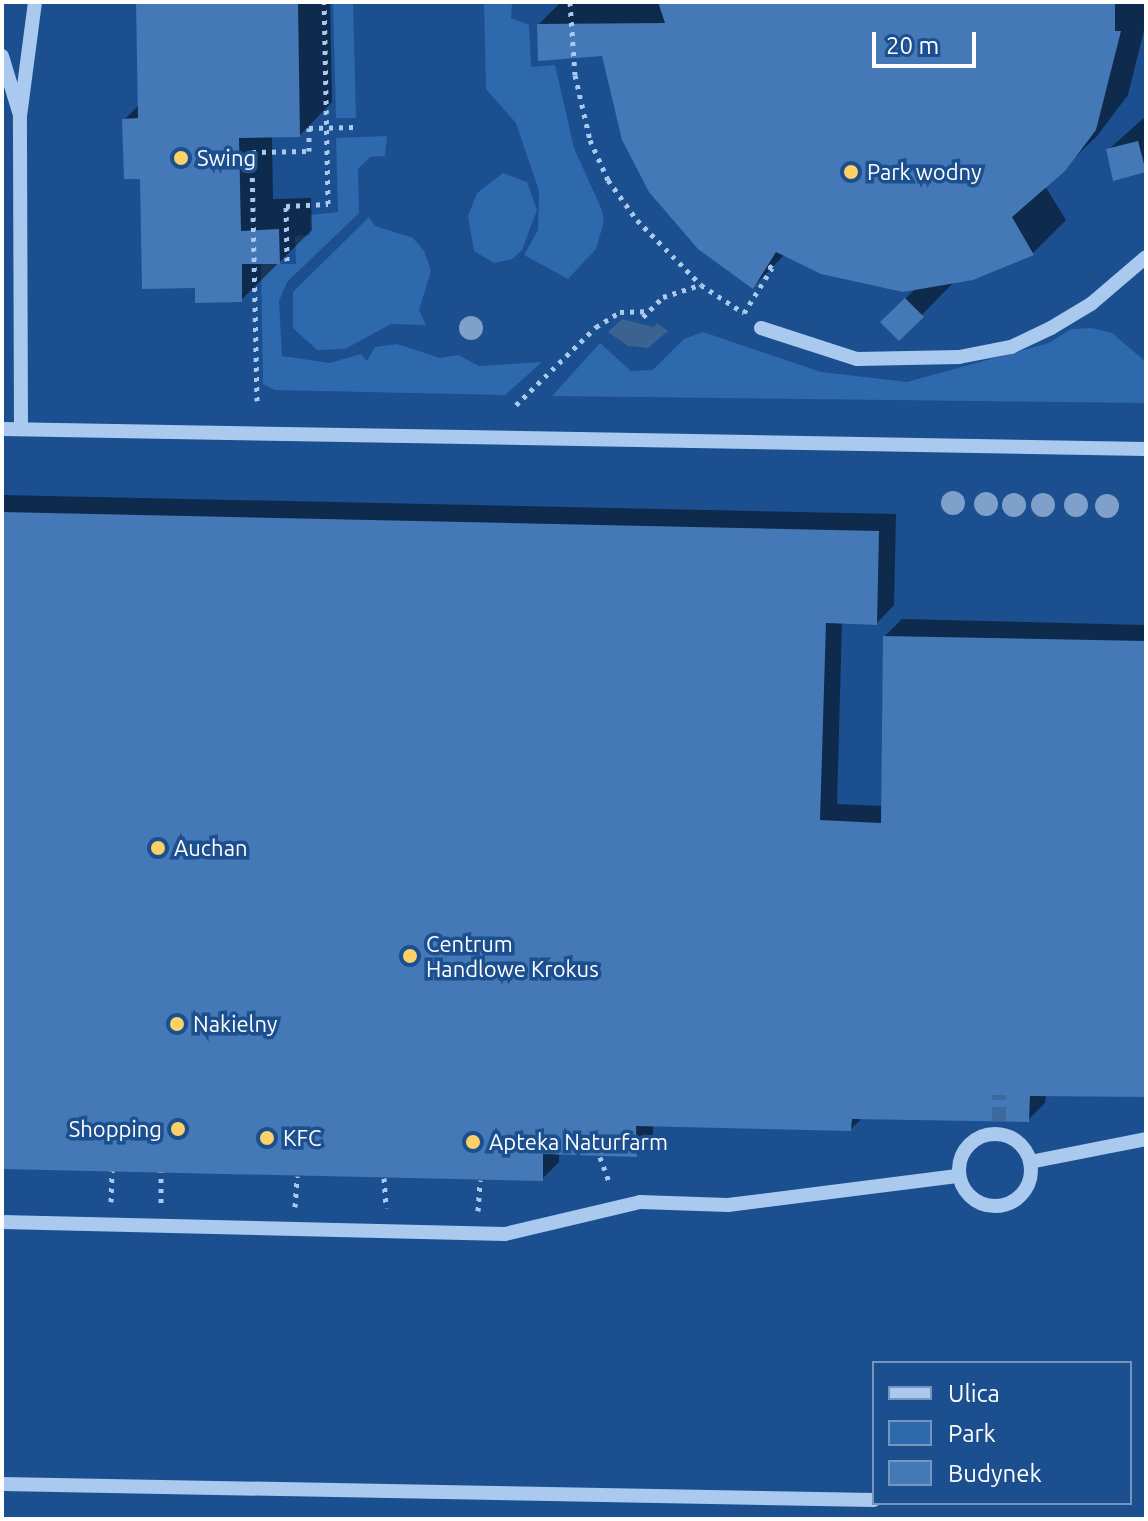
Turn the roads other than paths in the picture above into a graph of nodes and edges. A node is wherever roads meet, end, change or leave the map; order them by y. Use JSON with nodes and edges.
{"nodes":[{"id":1,"x":35,"y":2,"type":"edge"},
{"id":2,"x":2,"y":56,"type":"edge"},
{"id":3,"x":20,"y":116,"type":"junction"},
{"id":4,"x":1146,"y":257,"type":"edge"},
{"id":5,"x":761,"y":328,"type":"dead end"},
{"id":6,"x":2,"y":429,"type":"edge"},
{"id":7,"x":21,"y":429,"type":"junction"},
{"id":8,"x":1146,"y":449,"type":"edge"},
{"id":9,"x":1146,"y":1139,"type":"edge"},
{"id":10,"x":1030,"y":1162,"type":"junction"},
{"id":11,"x":959,"y":1176,"type":"junction"},
{"id":12,"x":2,"y":1222,"type":"edge"},
{"id":13,"x":2,"y":1484,"type":"edge"},
{"id":14,"x":872,"y":1500,"type":"edge"}],
"edges":[{"from":1,"to":3,"type":"street"},
{"from":2,"to":3,"type":"street"},
{"from":3,"to":7,"type":"street"},
{"from":4,"to":5,"type":"street"},
{"from":6,"to":7,"type":"street"},
{"from":7,"to":8,"type":"street"},
{"from":9,"to":10,"type":"street"},
{"from":10,"to":11,"type":"street"},
{"from":10,"to":11,"type":"street"},
{"from":11,"to":12,"type":"street"},
{"from":13,"to":14,"type":"street"}]}
